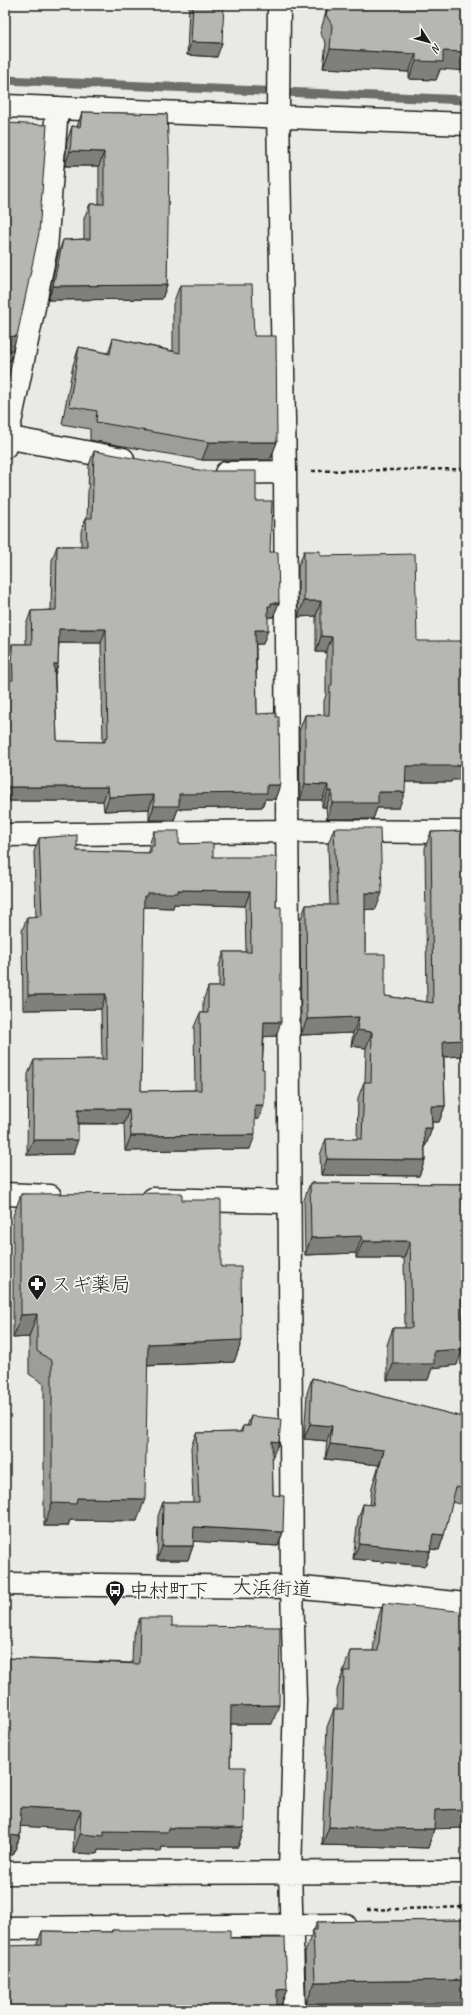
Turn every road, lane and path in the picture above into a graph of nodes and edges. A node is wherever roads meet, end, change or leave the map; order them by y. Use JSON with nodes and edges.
{"nodes":[{"id":1,"x":279,"y":5,"type":"edge"},
{"id":2,"x":5,"y":106,"type":"edge"},
{"id":3,"x":57,"y":108,"type":"junction"},
{"id":4,"x":278,"y":114,"type":"junction"},
{"id":5,"x":466,"y":124,"type":"edge"},
{"id":6,"x":14,"y":364,"type":"edge"},
{"id":7,"x":6,"y":441,"type":"edge"},
{"id":8,"x":139,"y":462,"type":"edge"},
{"id":9,"x":466,"y":469,"type":"edge"},
{"id":10,"x":285,"y":472,"type":"junction"},
{"id":11,"x":209,"y":473,"type":"edge"},
{"id":12,"x":287,"y":831,"type":"junction"},
{"id":13,"x":466,"y":832,"type":"edge"},
{"id":14,"x":5,"y":835,"type":"edge"},
{"id":15,"x":295,"y":1192,"type":"junction"},
{"id":16,"x":5,"y":1194,"type":"edge"},
{"id":17,"x":68,"y":1196,"type":"edge"},
{"id":18,"x":131,"y":1198,"type":"edge"},
{"id":19,"x":5,"y":1584,"type":"edge"},
{"id":20,"x":292,"y":1587,"type":"junction"},
{"id":21,"x":466,"y":1604,"type":"edge"},
{"id":22,"x":290,"y":1872,"type":"junction"},
{"id":23,"x":466,"y":1872,"type":"edge"},
{"id":24,"x":5,"y":1873,"type":"edge"},
{"id":25,"x":466,"y":1907,"type":"edge"},
{"id":26,"x":364,"y":1917,"type":"joint"},
{"id":27,"x":293,"y":1926,"type":"junction"},
{"id":28,"x":5,"y":1928,"type":"edge"},
{"id":29,"x":294,"y":2010,"type":"edge"}],
"edges":[{"from":1,"to":4,"type":"street"},
{"from":2,"to":3,"type":"street"},
{"from":3,"to":4,"type":"street"},
{"from":3,"to":6,"type":"street"},
{"from":4,"to":5,"type":"street"},
{"from":4,"to":10,"type":"street"},
{"from":6,"to":7,"type":"street"},
{"from":7,"to":8,"type":"street"},
{"from":9,"to":10,"type":"path"},
{"from":10,"to":11,"type":"street"},
{"from":10,"to":12,"type":"street"},
{"from":12,"to":13,"type":"street"},
{"from":12,"to":14,"type":"street"},
{"from":12,"to":15,"type":"street"},
{"from":15,"to":18,"type":"street"},
{"from":15,"to":20,"type":"street"},
{"from":16,"to":17,"type":"street"},
{"from":19,"to":20,"type":"street","name":"大浜街道"},
{"from":20,"to":21,"type":"street","name":"大浜街道"},
{"from":20,"to":22,"type":"street"},
{"from":22,"to":23,"type":"street"},
{"from":22,"to":24,"type":"street"},
{"from":22,"to":27,"type":"street"},
{"from":25,"to":26,"type":"path"},
{"from":26,"to":27,"type":"street"},
{"from":27,"to":28,"type":"street"},
{"from":27,"to":29,"type":"street"}]}
